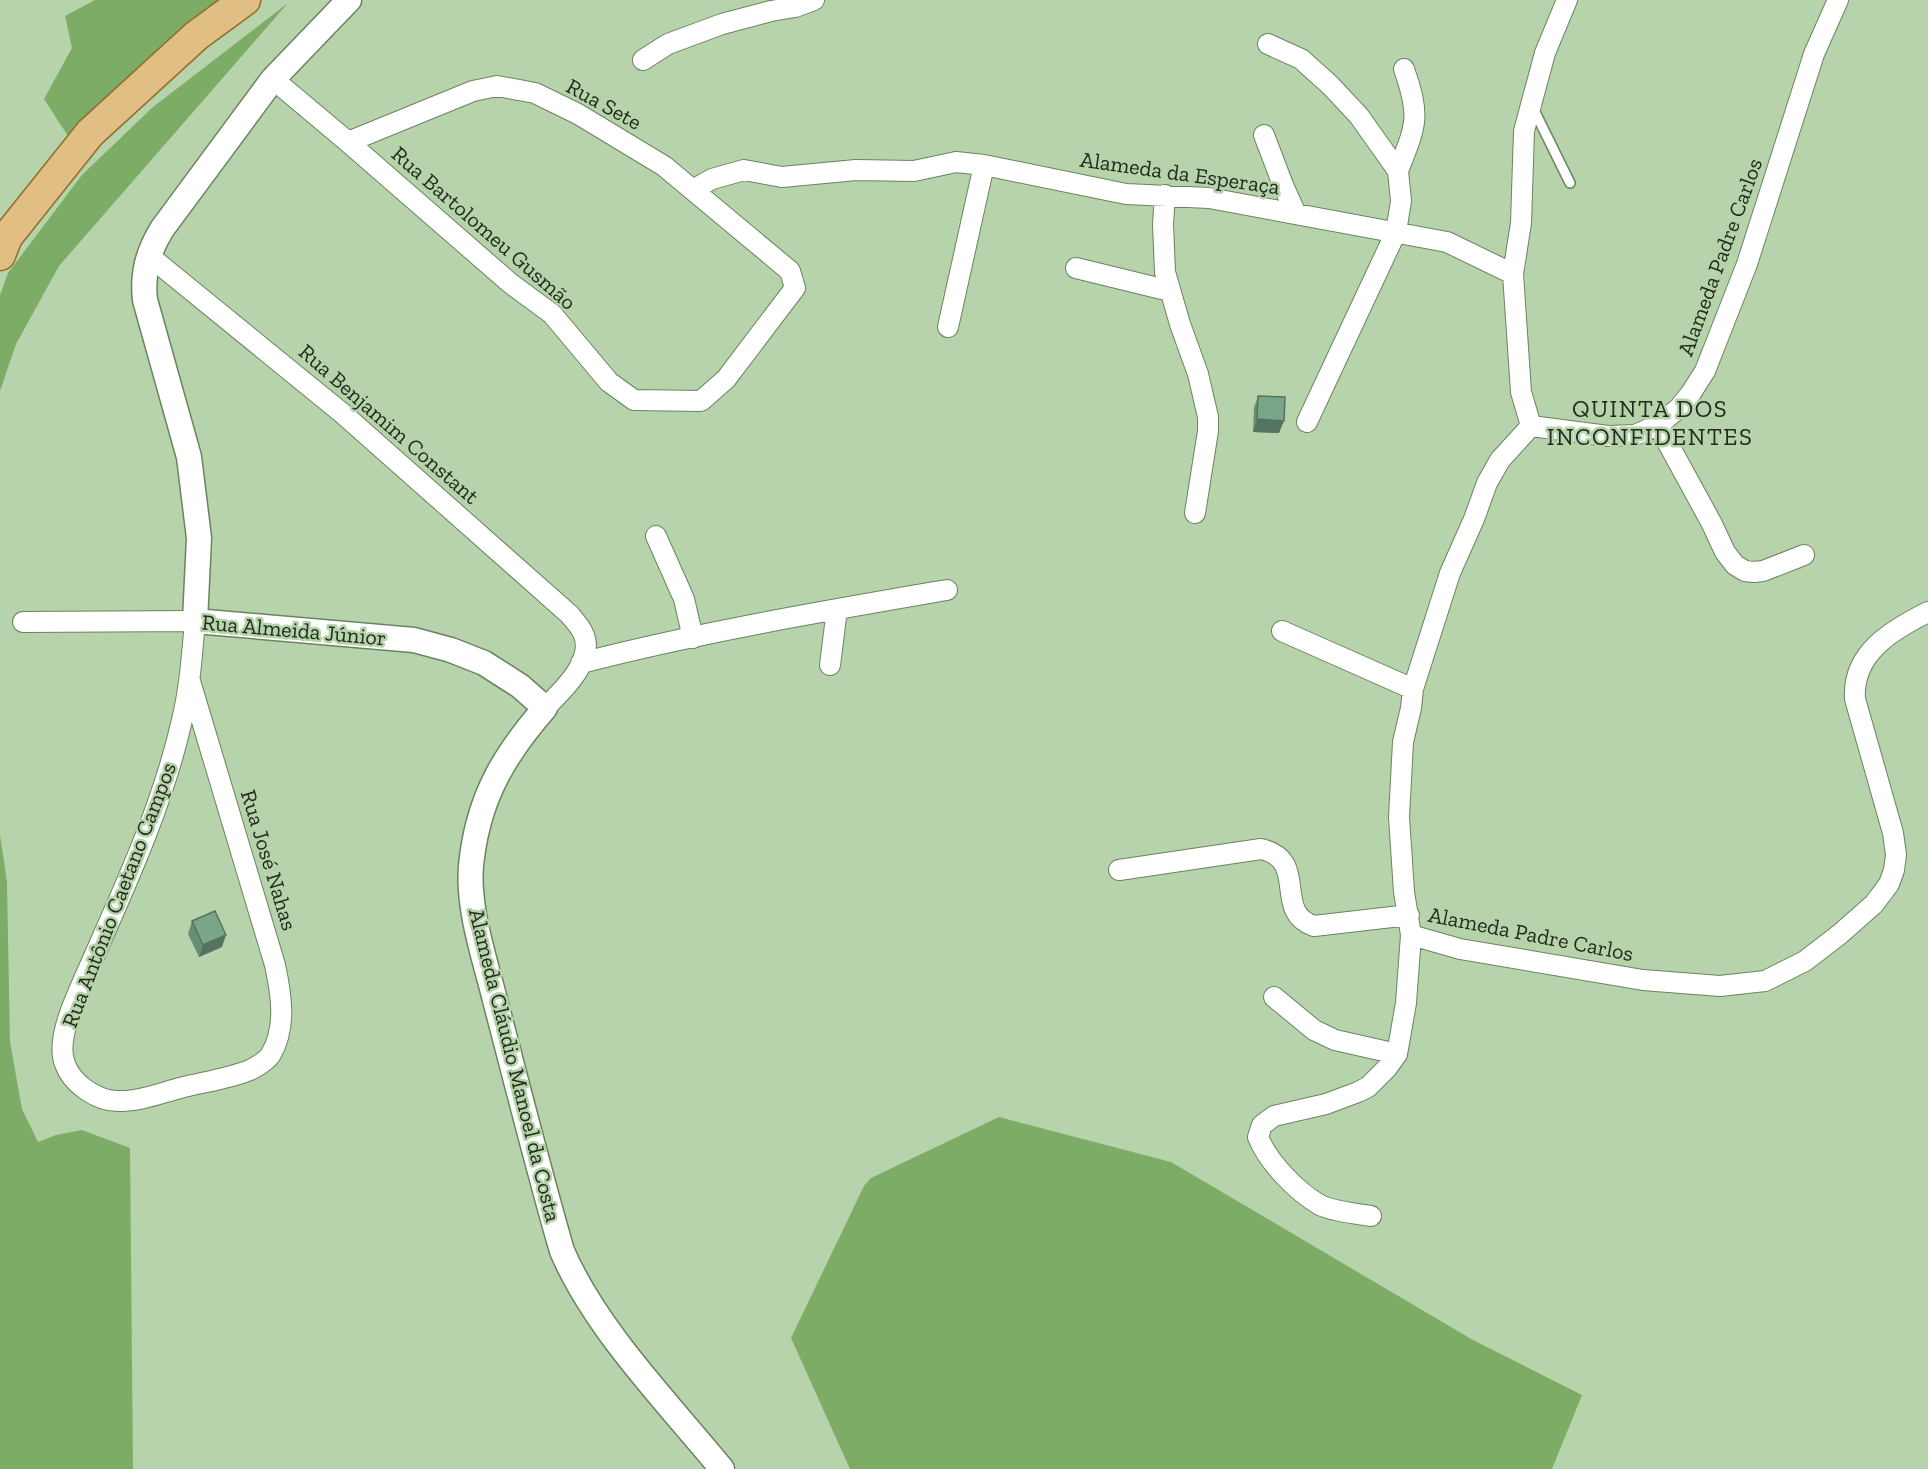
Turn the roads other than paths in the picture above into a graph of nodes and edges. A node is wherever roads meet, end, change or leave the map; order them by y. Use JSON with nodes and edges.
{"nodes":[{"id":1,"x":245,"y":0,"type":"edge"},
{"id":2,"x":349,"y":0,"type":"edge"},
{"id":3,"x":814,"y":0,"type":"edge"},
{"id":4,"x":1838,"y":0,"type":"edge"},
{"id":5,"x":1562,"y":1,"type":"edge"},
{"id":6,"x":1268,"y":44,"type":"dead end"},
{"id":7,"x":643,"y":60,"type":"dead end"},
{"id":8,"x":1404,"y":69,"type":"dead end"},
{"id":9,"x":273,"y":80,"type":"junction"},
{"id":10,"x":1531,"y":103,"type":"junction"},
{"id":11,"x":1264,"y":135,"type":"dead end"},
{"id":12,"x":348,"y":142,"type":"junction"},
{"id":13,"x":984,"y":165,"type":"junction"},
{"id":14,"x":1398,"y":171,"type":"junction"},
{"id":15,"x":1570,"y":183,"type":"dead end"},
{"id":16,"x":693,"y":190,"type":"junction"},
{"id":17,"x":1165,"y":195,"type":"junction"},
{"id":18,"x":1296,"y":214,"type":"junction"},
{"id":19,"x":1396,"y":232,"type":"junction"},
{"id":20,"x":0,"y":255,"type":"edge"},
{"id":21,"x":148,"y":255,"type":"junction"},
{"id":22,"x":1076,"y":268,"type":"dead end"},
{"id":23,"x":1513,"y":274,"type":"junction"},
{"id":24,"x":795,"y":288,"type":"joint"},
{"id":25,"x":1170,"y":291,"type":"junction"},
{"id":26,"x":948,"y":327,"type":"dead end"},
{"id":27,"x":1307,"y":422,"type":"dead end"},
{"id":28,"x":1658,"y":425,"type":"junction"},
{"id":29,"x":1531,"y":426,"type":"junction"},
{"id":30,"x":1195,"y":513,"type":"dead end"},
{"id":31,"x":656,"y":536,"type":"dead end"},
{"id":32,"x":1804,"y":555,"type":"dead end"},
{"id":33,"x":947,"y":590,"type":"dead end"},
{"id":34,"x":837,"y":609,"type":"junction"},
{"id":35,"x":1928,"y":612,"type":"edge"},
{"id":36,"x":195,"y":621,"type":"junction"},
{"id":37,"x":23,"y":622,"type":"dead end"},
{"id":38,"x":1282,"y":632,"type":"dead end"},
{"id":39,"x":693,"y":638,"type":"junction"},
{"id":40,"x":586,"y":642,"type":"joint"},
{"id":41,"x":581,"y":663,"type":"junction"},
{"id":42,"x":830,"y":665,"type":"dead end"},
{"id":43,"x":189,"y":681,"type":"junction"},
{"id":44,"x":1413,"y":689,"type":"junction"},
{"id":45,"x":545,"y":708,"type":"junction"},
{"id":46,"x":1119,"y":870,"type":"dead end"},
{"id":47,"x":1409,"y":915,"type":"junction"},
{"id":48,"x":1412,"y":935,"type":"junction"},
{"id":49,"x":1274,"y":997,"type":"dead end"},
{"id":50,"x":271,"y":1054,"type":"joint"},
{"id":51,"x":1397,"y":1054,"type":"junction"},
{"id":52,"x":1371,"y":1216,"type":"dead end"},
{"id":53,"x":722,"y":1469,"type":"edge"}],
"edges":[{"from":1,"to":20,"type":"main road"},
{"from":2,"to":9,"type":"street","name":"Rua Antônio Caetano Campos"},
{"from":3,"to":7,"type":"street"},
{"from":4,"to":28,"type":"street","name":"Alameda Padre Carlos"},
{"from":5,"to":10,"type":"street"},
{"from":6,"to":14,"type":"street"},
{"from":8,"to":14,"type":"street"},
{"from":9,"to":12,"type":"street","name":"Rua Bartolomeu Gusmão"},
{"from":9,"to":21,"type":"street","name":"Rua Antônio Caetano Campos"},
{"from":10,"to":15,"type":"lane"},
{"from":10,"to":23,"type":"street"},
{"from":11,"to":18,"type":"street"},
{"from":12,"to":16,"type":"street","name":"Rua Sete"},
{"from":12,"to":24,"type":"street","name":"Rua Bartolomeu Gusmão"},
{"from":13,"to":16,"type":"street","name":"Alameda da Esperaça"},
{"from":13,"to":17,"type":"street","name":"Alameda da Esperaça"},
{"from":13,"to":26,"type":"street"},
{"from":14,"to":19,"type":"street"},
{"from":16,"to":24,"type":"street","name":"Rua Sete"},
{"from":17,"to":18,"type":"street","name":"Alameda da Esperaça"},
{"from":17,"to":25,"type":"street"},
{"from":18,"to":19,"type":"street","name":"Alameda da Esperaça"},
{"from":19,"to":23,"type":"street","name":"Alameda da Esperaça"},
{"from":19,"to":27,"type":"street"},
{"from":21,"to":36,"type":"street","name":"Rua Antônio Caetano Campos"},
{"from":21,"to":40,"type":"street","name":"Rua Benjamim Constant"},
{"from":22,"to":25,"type":"street"},
{"from":23,"to":29,"type":"street"},
{"from":25,"to":30,"type":"street"},
{"from":28,"to":29,"type":"street","name":"Alameda Padre Carlos"},
{"from":28,"to":32,"type":"street"},
{"from":29,"to":44,"type":"street","name":"Alameda Padre Carlos"},
{"from":31,"to":39,"type":"street"},
{"from":33,"to":34,"type":"street"},
{"from":34,"to":39,"type":"street"},
{"from":34,"to":42,"type":"street"},
{"from":35,"to":48,"type":"street","name":"Alameda Padre Carlos"},
{"from":36,"to":37,"type":"street","name":"Rua Almeida Júnior"},
{"from":36,"to":43,"type":"street","name":"Rua Antônio Caetano Campos"},
{"from":36,"to":45,"type":"street","name":"Rua Almeida Júnior"},
{"from":38,"to":44,"type":"street"},
{"from":39,"to":41,"type":"street"},
{"from":40,"to":41,"type":"street","name":"Alameda Cláudio Manoel da Costa"},
{"from":41,"to":45,"type":"street","name":"Alameda Cláudio Manoel da Costa"},
{"from":43,"to":50,"type":"street","name":"Rua José Nahas"},
{"from":43,"to":50,"type":"street","name":"Rua Antônio Caetano Campos"},
{"from":44,"to":47,"type":"street","name":"Alameda Padre Carlos"},
{"from":45,"to":53,"type":"street","name":"Alameda Cláudio Manoel da Costa"},
{"from":46,"to":47,"type":"street"},
{"from":47,"to":48,"type":"street","name":"Alameda Padre Carlos"},
{"from":48,"to":51,"type":"street"},
{"from":49,"to":51,"type":"street"},
{"from":51,"to":52,"type":"street"}]}
